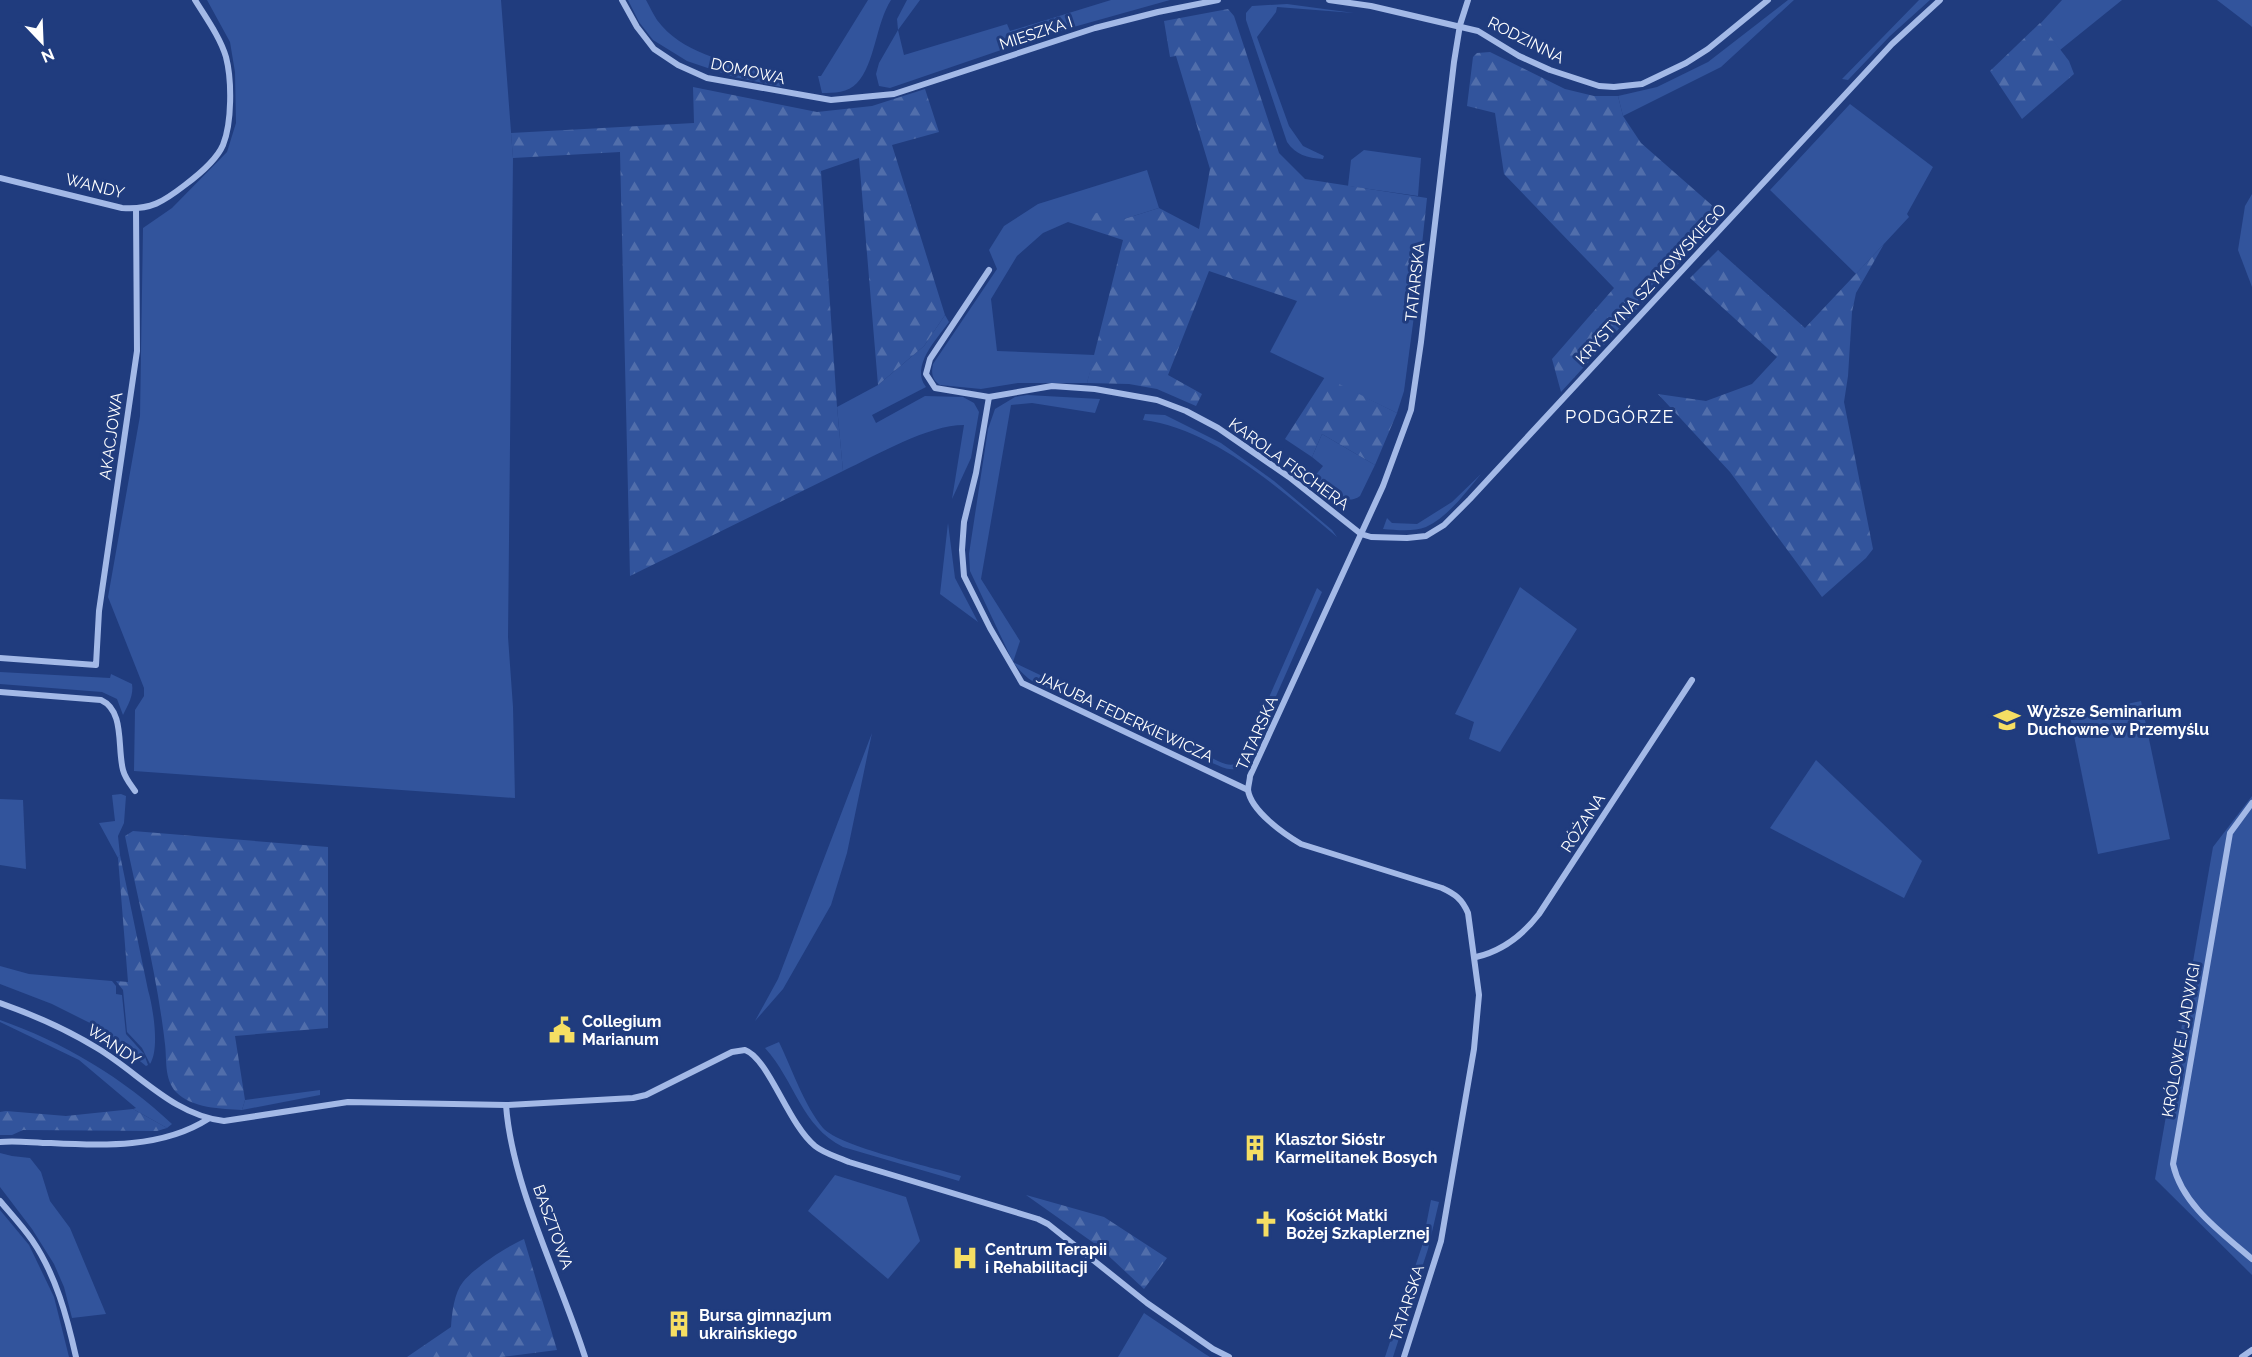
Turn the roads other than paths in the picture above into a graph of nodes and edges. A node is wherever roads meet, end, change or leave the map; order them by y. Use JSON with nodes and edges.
{"nodes":[{"id":1,"x":195,"y":0,"type":"edge"},
{"id":2,"x":622,"y":0,"type":"edge"},
{"id":3,"x":1218,"y":0,"type":"edge"},
{"id":4,"x":1329,"y":0,"type":"edge"},
{"id":5,"x":1468,"y":0,"type":"edge"},
{"id":6,"x":1768,"y":0,"type":"edge"},
{"id":7,"x":1940,"y":0,"type":"edge"},
{"id":8,"x":1460,"y":25,"type":"junction"},
{"id":9,"x":864,"y":97,"type":"joint"},
{"id":10,"x":0,"y":178,"type":"edge"},
{"id":11,"x":136,"y":209,"type":"junction"},
{"id":12,"x":989,"y":270,"type":"dead end"},
{"id":13,"x":989,"y":397,"type":"junction"},
{"id":14,"x":1361,"y":534,"type":"junction"},
{"id":15,"x":0,"y":658,"type":"edge"},
{"id":16,"x":1692,"y":680,"type":"dead end"},
{"id":17,"x":0,"y":692,"type":"edge"},
{"id":18,"x":1248,"y":790,"type":"junction"},
{"id":19,"x":135,"y":791,"type":"dead end"},
{"id":20,"x":2252,"y":803,"type":"edge"},
{"id":21,"x":1476,"y":957,"type":"junction"},
{"id":22,"x":0,"y":1004,"type":"edge"},
{"id":23,"x":506,"y":1105,"type":"junction"},
{"id":24,"x":208,"y":1119,"type":"junction"},
{"id":25,"x":0,"y":1142,"type":"edge"},
{"id":26,"x":0,"y":1201,"type":"edge"},
{"id":27,"x":2252,"y":1259,"type":"edge"},
{"id":28,"x":2252,"y":1350,"type":"edge"},
{"id":29,"x":76,"y":1357,"type":"edge"},
{"id":30,"x":585,"y":1357,"type":"edge"},
{"id":31,"x":1229,"y":1357,"type":"edge"},
{"id":32,"x":1404,"y":1357,"type":"edge"},
{"id":33,"x":2242,"y":1357,"type":"edge"}],
"edges":[{"from":1,"to":11,"type":"street","name":"WANDY"},
{"from":2,"to":9,"type":"street","name":"DOMOWA"},
{"from":3,"to":9,"type":"street","name":"MIESZKA I"},
{"from":4,"to":8,"type":"street"},
{"from":5,"to":8,"type":"street","name":"TATARSKA"},
{"from":6,"to":8,"type":"street","name":"RODZINNA"},
{"from":7,"to":14,"type":"street","name":"KRYSTYNA SZYKOWSKIEGO"},
{"from":8,"to":14,"type":"street","name":"TATARSKA"},
{"from":10,"to":11,"type":"street","name":"WANDY"},
{"from":11,"to":15,"type":"street","name":"AKACJOWA"},
{"from":12,"to":13,"type":"street","name":"KAROLA FISCHERA"},
{"from":13,"to":14,"type":"street","name":"KAROLA FISCHERA"},
{"from":13,"to":18,"type":"street","name":"JAKUBA FEDERKIEWICZA"},
{"from":14,"to":18,"type":"street","name":"TATARSKA"},
{"from":16,"to":21,"type":"street","name":"RÓŻANA"},
{"from":17,"to":19,"type":"street"},
{"from":18,"to":21,"type":"street","name":"TATARSKA"},
{"from":20,"to":27,"type":"street","name":"KRÓLOWEJ JADWIGI"},
{"from":21,"to":32,"type":"street","name":"TATARSKA"},
{"from":22,"to":24,"type":"street","name":"WANDY"},
{"from":23,"to":24,"type":"street"},
{"from":23,"to":30,"type":"street","name":"BASZTOWA"},
{"from":23,"to":31,"type":"street"},
{"from":24,"to":25,"type":"street"},
{"from":26,"to":29,"type":"street"},
{"from":28,"to":33,"type":"street"}]}
